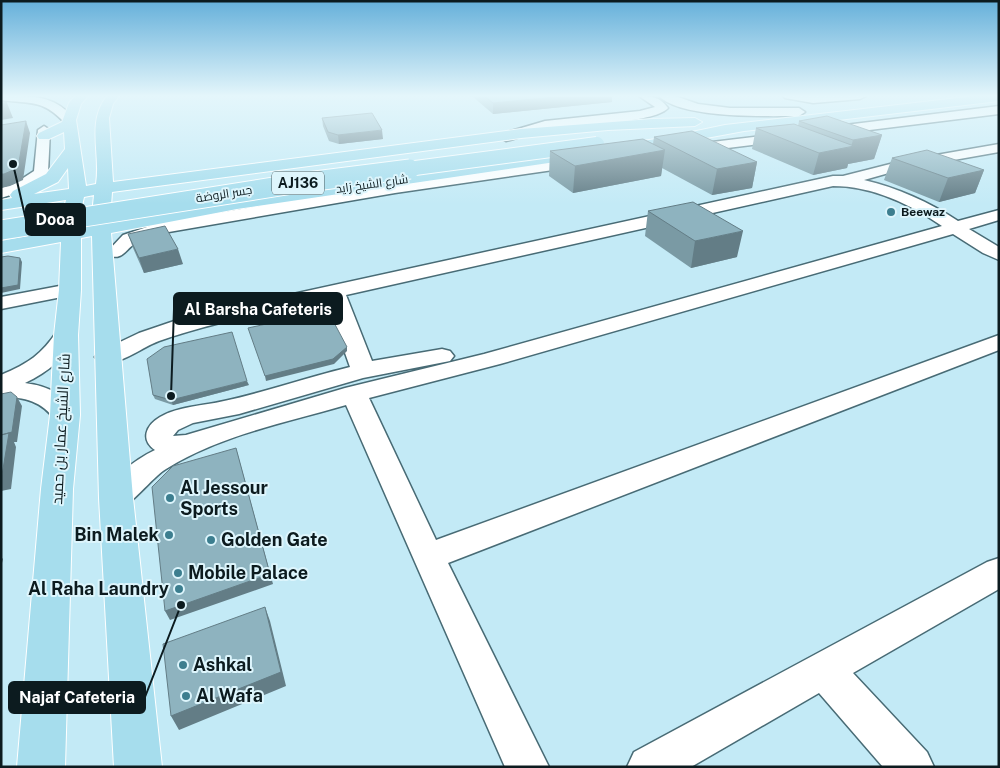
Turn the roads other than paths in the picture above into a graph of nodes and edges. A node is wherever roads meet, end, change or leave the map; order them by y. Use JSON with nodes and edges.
{"nodes":[{"id":1,"x":71,"y":132,"type":"edge"},
{"id":2,"x":102,"y":132,"type":"edge"},
{"id":3,"x":523,"y":132,"type":"edge"},
{"id":4,"x":553,"y":132,"type":"edge"},
{"id":5,"x":644,"y":132,"type":"edge"},
{"id":6,"x":686,"y":132,"type":"edge"},
{"id":7,"x":718,"y":132,"type":"edge"},
{"id":8,"x":828,"y":132,"type":"edge"},
{"id":9,"x":44,"y":133,"type":"edge"},
{"id":10,"x":506,"y":137,"type":"junction"},
{"id":11,"x":591,"y":140,"type":"junction"},
{"id":12,"x":999,"y":148,"type":"edge"},
{"id":13,"x":103,"y":150,"type":"junction"},
{"id":14,"x":72,"y":151,"type":"junction"},
{"id":15,"x":485,"y":167,"type":"junction"},
{"id":16,"x":533,"y":169,"type":"junction"},
{"id":17,"x":223,"y":172,"type":"junction"},
{"id":18,"x":175,"y":179,"type":"junction"},
{"id":19,"x":847,"y":181,"type":"junction"},
{"id":20,"x":1,"y":193,"type":"edge"},
{"id":21,"x":1,"y":200,"type":"edge"},
{"id":22,"x":237,"y":204,"type":"junction"},
{"id":23,"x":41,"y":206,"type":"junction"},
{"id":24,"x":88,"y":206,"type":"junction"},
{"id":25,"x":1,"y":207,"type":"edge"},
{"id":26,"x":999,"y":215,"type":"edge"},
{"id":27,"x":172,"y":216,"type":"junction"},
{"id":28,"x":1,"y":217,"type":"edge"},
{"id":29,"x":953,"y":228,"type":"junction"},
{"id":30,"x":1,"y":230,"type":"edge"},
{"id":31,"x":38,"y":230,"type":"junction"},
{"id":32,"x":1,"y":240,"type":"edge"},
{"id":33,"x":908,"y":240,"type":"junction"},
{"id":34,"x":1,"y":249,"type":"edge"},
{"id":35,"x":996,"y":253,"type":"edge"},
{"id":36,"x":110,"y":259,"type":"junction"},
{"id":37,"x":70,"y":281,"type":"junction"},
{"id":38,"x":334,"y":292,"type":"junction"},
{"id":39,"x":1,"y":303,"type":"edge"},
{"id":40,"x":66,"y":335,"type":"junction"},
{"id":41,"x":999,"y":342,"type":"edge"},
{"id":42,"x":107,"y":357,"type":"junction"},
{"id":43,"x":359,"y":383,"type":"junction"},
{"id":44,"x":1,"y":384,"type":"edge"},
{"id":45,"x":1,"y":390,"type":"edge"},
{"id":46,"x":65,"y":415,"type":"junction"},
{"id":47,"x":116,"y":498,"type":"junction"},
{"id":48,"x":428,"y":557,"type":"junction"},
{"id":49,"x":999,"y":572,"type":"edge"},
{"id":50,"x":823,"y":670,"type":"junction"},
{"id":51,"x":41,"y":767,"type":"edge"},
{"id":52,"x":138,"y":767,"type":"edge"},
{"id":53,"x":528,"y":767,"type":"edge"},
{"id":54,"x":649,"y":767,"type":"edge"},
{"id":55,"x":912,"y":767,"type":"edge"}],
"edges":[{"from":1,"to":14,"type":"main road","name":"شارع الشيخ عمار بن حميد"},
{"from":2,"to":13,"type":"main road","name":"شارع الشيخ عمار بن حميد"},
{"from":3,"to":10,"type":"street"},
{"from":4,"to":10,"type":"main road","name":"شارع الشيخ زايد"},
{"from":5,"to":11,"type":"main road"},
{"from":6,"to":11,"type":"main road"},
{"from":7,"to":15,"type":"main road","name":"شارع الشيخ زايد"},
{"from":8,"to":16,"type":"street"},
{"from":9,"to":20,"type":"street"},
{"from":10,"to":17,"type":"main road","name":"شارع الشيخ زايد"},
{"from":11,"to":28,"type":"main road","name":"جسر الروضة","number":"AJ136"},
{"from":11,"to":30,"type":"main road","name":"جسر الروضة","number":"AJ136","bridge":true},
{"from":12,"to":19,"type":"street"},
{"from":13,"to":17,"type":"main road"},
{"from":13,"to":24,"type":"main road","name":"شارع الشيخ عمار بن حميد"},
{"from":14,"to":21,"type":"main road"},
{"from":14,"to":24,"type":"main road","name":"شارع الشيخ عمار بن حميد"},
{"from":15,"to":16,"type":"main road"},
{"from":15,"to":22,"type":"main road","name":"شارع الشيخ زايد"},
{"from":16,"to":36,"type":"street"},
{"from":17,"to":18,"type":"main road","name":"شارع الشيخ زايد"},
{"from":18,"to":24,"type":"main road","name":"شارع الشيخ زايد"},
{"from":18,"to":24,"type":"main road"},
{"from":19,"to":29,"type":"street"},
{"from":19,"to":38,"type":"street"},
{"from":22,"to":24,"type":"main road"},
{"from":22,"to":27,"type":"main road","name":"شارع الشيخ زايد"},
{"from":23,"to":24,"type":"main road"},
{"from":23,"to":25,"type":"main road"},
{"from":23,"to":31,"type":"main road"},
{"from":24,"to":25,"type":"main road","name":"شارع الشيخ زايد"},
{"from":24,"to":27,"type":"main road","name":"شارع الشيخ زايد"},
{"from":24,"to":31,"type":"main road"},
{"from":24,"to":34,"type":"main road","name":"شارع الشيخ زايد"},
{"from":24,"to":36,"type":"main road","name":"شارع الشيخ عمار بن حميد"},
{"from":24,"to":37,"type":"main road","name":"شارع الشيخ عمار بن حميد"},
{"from":26,"to":29,"type":"street"},
{"from":27,"to":36,"type":"main road"},
{"from":29,"to":33,"type":"street"},
{"from":29,"to":35,"type":"street"},
{"from":31,"to":32,"type":"main road"},
{"from":33,"to":35,"type":"street"},
{"from":33,"to":43,"type":"street"},
{"from":34,"to":37,"type":"main road"},
{"from":36,"to":42,"type":"main road","name":"شارع الشيخ عمار بن حميد"},
{"from":37,"to":39,"type":"street"},
{"from":37,"to":40,"type":"main road","name":"شارع الشيخ عمار بن حميد"},
{"from":38,"to":42,"type":"street"},
{"from":38,"to":43,"type":"street"},
{"from":40,"to":44,"type":"street"},
{"from":40,"to":46,"type":"main road","name":"شارع الشيخ عمار بن حميد"},
{"from":41,"to":48,"type":"street"},
{"from":42,"to":47,"type":"main road","name":"شارع الشيخ عمار بن حميد"},
{"from":43,"to":47,"type":"street"},
{"from":43,"to":48,"type":"street"},
{"from":45,"to":46,"type":"street"},
{"from":46,"to":51,"type":"main road","name":"شارع الشيخ عمار بن حميد"},
{"from":47,"to":52,"type":"main road","name":"شارع الشيخ عمار بن حميد"},
{"from":48,"to":53,"type":"street"},
{"from":49,"to":50,"type":"street"},
{"from":50,"to":54,"type":"street"},
{"from":50,"to":55,"type":"street"}]}
